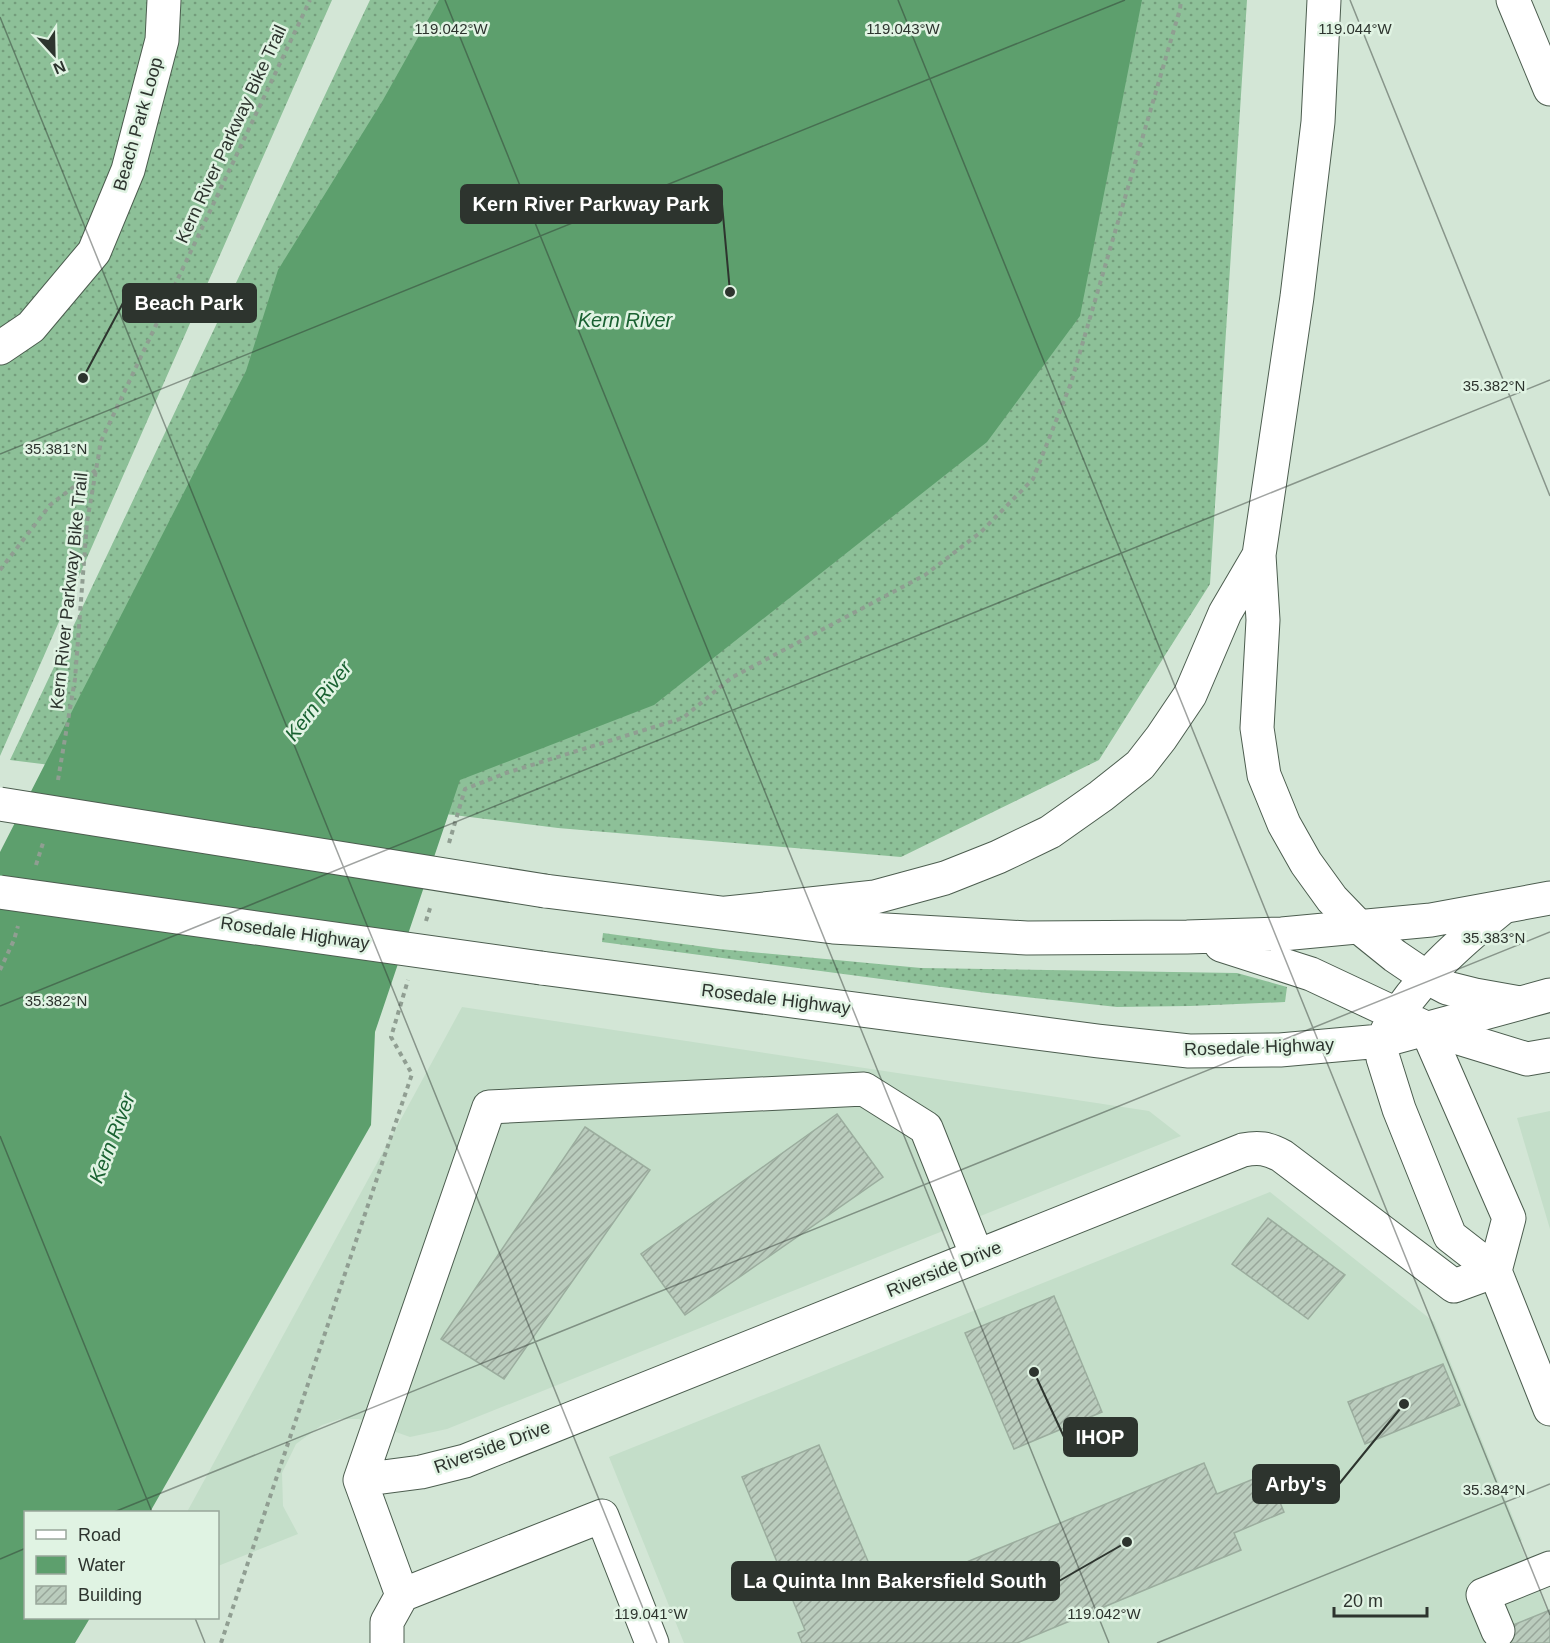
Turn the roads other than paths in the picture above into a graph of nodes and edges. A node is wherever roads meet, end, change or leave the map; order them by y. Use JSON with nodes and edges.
{"nodes":[{"id":1,"x":164,"y":0,"type":"edge"},
{"id":2,"x":1324,"y":0,"type":"edge"},
{"id":3,"x":1513,"y":0,"type":"edge"},
{"id":4,"x":1550,"y":89,"type":"edge"},
{"id":5,"x":0,"y":348,"type":"edge"},
{"id":6,"x":1259,"y":555,"type":"junction"},
{"id":7,"x":0,"y":804,"type":"edge"},
{"id":8,"x":0,"y":892,"type":"edge"},
{"id":9,"x":1550,"y":898,"type":"edge"},
{"id":10,"x":1502,"y":908,"type":"junction"},
{"id":11,"x":727,"y":913,"type":"junction"},
{"id":12,"x":1359,"y":927,"type":"junction"},
{"id":13,"x":1187,"y":937,"type":"junction"},
{"id":14,"x":1426,"y":977,"type":"junction"},
{"id":15,"x":1535,"y":999,"type":"edge"},
{"id":16,"x":1412,"y":1020,"type":"junction"},
{"id":17,"x":1381,"y":1041,"type":"junction"},
{"id":18,"x":1550,"y":1055,"type":"edge"},
{"id":19,"x":977,"y":1256,"type":"junction"},
{"id":20,"x":1495,"y":1271,"type":"junction"},
{"id":21,"x":1550,"y":1409,"type":"edge"},
{"id":22,"x":360,"y":1480,"type":"junction"},
{"id":23,"x":1550,"y":1568,"type":"edge"},
{"id":24,"x":402,"y":1595,"type":"junction"},
{"id":25,"x":1498,"y":1631,"type":"dead end"},
{"id":26,"x":387,"y":1643,"type":"edge"},
{"id":27,"x":652,"y":1643,"type":"edge"}],
"edges":[{"from":1,"to":5,"type":"main road","name":"Beach Park Loop"},
{"from":2,"to":6,"type":"main road"},
{"from":3,"to":4,"type":"main road"},
{"from":6,"to":11,"type":"main road"},
{"from":6,"to":12,"type":"main road"},
{"from":7,"to":11,"type":"main road","bridge":true},
{"from":8,"to":17,"type":"main road","name":"Rosedale Highway","bridge":true},
{"from":9,"to":10,"type":"main road"},
{"from":10,"to":12,"type":"main road"},
{"from":10,"to":14,"type":"main road"},
{"from":11,"to":13,"type":"main road"},
{"from":12,"to":13,"type":"main road"},
{"from":12,"to":14,"type":"main road"},
{"from":13,"to":16,"type":"main road"},
{"from":14,"to":15,"type":"main road"},
{"from":14,"to":16,"type":"main road"},
{"from":15,"to":16,"type":"main road","name":"Rosedale Highway"},
{"from":16,"to":17,"type":"main road","name":"Rosedale Highway"},
{"from":16,"to":18,"type":"main road"},
{"from":16,"to":20,"type":"main road"},
{"from":17,"to":20,"type":"main road"},
{"from":19,"to":20,"type":"main road","name":"Riverside Drive"},
{"from":19,"to":22,"type":"main road","name":"Riverside Drive"},
{"from":19,"to":22,"type":"main road"},
{"from":20,"to":21,"type":"main road"},
{"from":22,"to":24,"type":"main road"},
{"from":23,"to":25,"type":"main road"},
{"from":24,"to":26,"type":"main road"},
{"from":24,"to":27,"type":"main road"}]}
